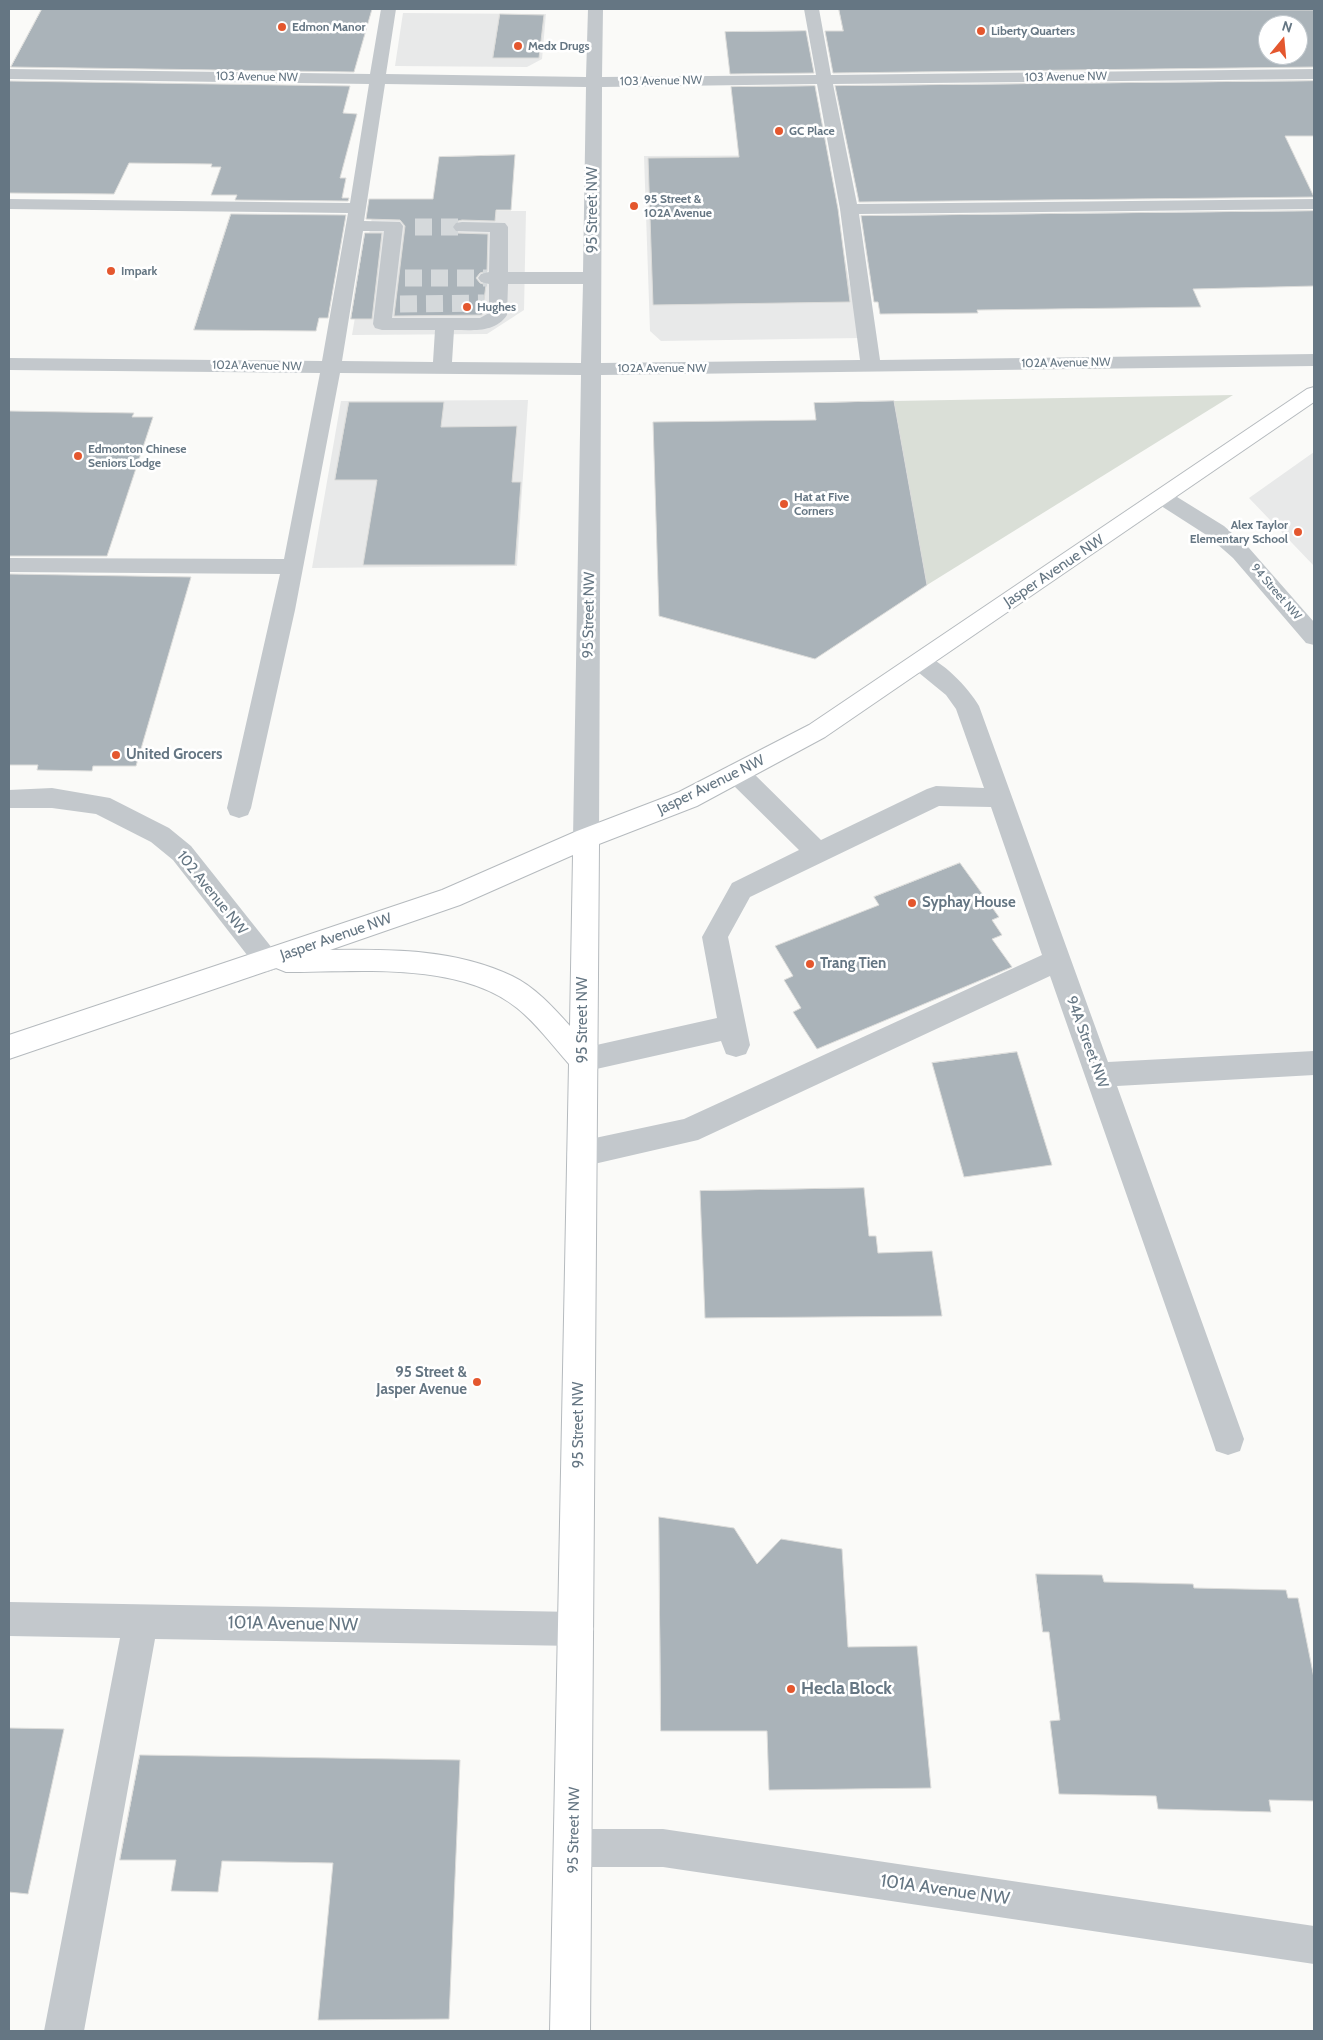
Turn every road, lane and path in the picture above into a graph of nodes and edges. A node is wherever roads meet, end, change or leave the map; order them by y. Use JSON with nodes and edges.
{"nodes":[{"id":1,"x":388,"y":9,"type":"edge"},
{"id":2,"x":595,"y":9,"type":"edge"},
{"id":3,"x":811,"y":9,"type":"edge"},
{"id":4,"x":9,"y":74,"type":"edge"},
{"id":5,"x":1314,"y":74,"type":"edge"},
{"id":6,"x":378,"y":78,"type":"junction"},
{"id":7,"x":824,"y":79,"type":"junction"},
{"id":8,"x":593,"y":82,"type":"junction"},
{"id":9,"x":9,"y":204,"type":"edge"},
{"id":10,"x":1314,"y":204,"type":"edge"},
{"id":11,"x":849,"y":209,"type":"junction"},
{"id":12,"x":357,"y":217,"type":"junction"},
{"id":13,"x":462,"y":227,"type":"tunnel mouth"},
{"id":14,"x":493,"y":278,"type":"junction"},
{"id":15,"x":592,"y":278,"type":"junction"},
{"id":16,"x":445,"y":324,"type":"junction"},
{"id":17,"x":1314,"y":360,"type":"edge"},
{"id":18,"x":9,"y":364,"type":"edge"},
{"id":19,"x":871,"y":366,"type":"junction"},
{"id":20,"x":332,"y":367,"type":"junction"},
{"id":21,"x":442,"y":368,"type":"junction"},
{"id":22,"x":592,"y":369,"type":"junction"},
{"id":23,"x":1314,"y":393,"type":"edge"},
{"id":24,"x":1162,"y":497,"type":"junction"},
{"id":25,"x":9,"y":565,"type":"edge"},
{"id":26,"x":292,"y":567,"type":"junction"},
{"id":27,"x":1314,"y":637,"type":"edge"},
{"id":28,"x":921,"y":662,"type":"junction"},
{"id":29,"x":737,"y":773,"type":"junction"},
{"id":30,"x":1000,"y":798,"type":"junction"},
{"id":31,"x":9,"y":799,"type":"edge"},
{"id":32,"x":239,"y":808,"type":"dead end"},
{"id":33,"x":586,"y":838,"type":"junction"},
{"id":34,"x":818,"y":853,"type":"junction"},
{"id":35,"x":1058,"y":960,"type":"junction"},
{"id":36,"x":267,"y":961,"type":"junction"},
{"id":37,"x":9,"y":1047,"type":"edge"},
{"id":38,"x":583,"y":1060,"type":"junction"},
{"id":39,"x":1314,"y":1063,"type":"edge"},
{"id":40,"x":1099,"y":1075,"type":"junction"},
{"id":41,"x":581,"y":1154,"type":"junction"},
{"id":42,"x":1228,"y":1439,"type":"dead end"},
{"id":43,"x":9,"y":1618,"type":"edge"},
{"id":44,"x":141,"y":1621,"type":"junction"},
{"id":45,"x":577,"y":1629,"type":"junction"},
{"id":46,"x":574,"y":1848,"type":"junction"},
{"id":47,"x":1314,"y":1945,"type":"edge"},
{"id":48,"x":64,"y":2031,"type":"edge"},
{"id":49,"x":570,"y":2031,"type":"edge"}],
"edges":[{"from":1,"to":6,"type":"street"},
{"from":2,"to":8,"type":"street","name":"95 Street NW"},
{"from":3,"to":7,"type":"street"},
{"from":4,"to":6,"type":"street","name":"103 Avenue NW"},
{"from":5,"to":7,"type":"street","name":"103 Avenue NW"},
{"from":6,"to":8,"type":"street","name":"103 Avenue NW"},
{"from":6,"to":12,"type":"street"},
{"from":7,"to":8,"type":"street","name":"103 Avenue NW"},
{"from":7,"to":11,"type":"street"},
{"from":8,"to":15,"type":"street","name":"95 Street NW"},
{"from":9,"to":12,"type":"street"},
{"from":10,"to":11,"type":"street"},
{"from":11,"to":19,"type":"street"},
{"from":12,"to":16,"type":"street"},
{"from":12,"to":20,"type":"street"},
{"from":13,"to":14,"type":"street"},
{"from":14,"to":15,"type":"street"},
{"from":14,"to":16,"type":"street"},
{"from":15,"to":22,"type":"street","name":"95 Street NW"},
{"from":16,"to":21,"type":"street"},
{"from":17,"to":19,"type":"street","name":"102A Avenue NW"},
{"from":18,"to":20,"type":"street","name":"102A Avenue NW"},
{"from":19,"to":22,"type":"street","name":"102A Avenue NW"},
{"from":20,"to":21,"type":"street","name":"102A Avenue NW"},
{"from":20,"to":26,"type":"street"},
{"from":21,"to":22,"type":"street","name":"102A Avenue NW"},
{"from":22,"to":33,"type":"street","name":"95 Street NW"},
{"from":23,"to":24,"type":"main road","name":"Jasper Avenue NW"},
{"from":24,"to":27,"type":"street","name":"94 Street NW"},
{"from":24,"to":28,"type":"main road","name":"Jasper Avenue NW"},
{"from":25,"to":26,"type":"street"},
{"from":26,"to":32,"type":"street"},
{"from":28,"to":29,"type":"main road","name":"Jasper Avenue NW"},
{"from":28,"to":30,"type":"street","name":"94A Street NW"},
{"from":29,"to":33,"type":"main road","name":"Jasper Avenue NW"},
{"from":29,"to":34,"type":"street"},
{"from":30,"to":34,"type":"street"},
{"from":30,"to":35,"type":"street","name":"94A Street NW"},
{"from":31,"to":36,"type":"street","name":"102 Avenue NW"},
{"from":33,"to":36,"type":"main road","name":"Jasper Avenue NW"},
{"from":33,"to":38,"type":"main road","name":"95 Street NW"},
{"from":34,"to":38,"type":"street"},
{"from":35,"to":40,"type":"street","name":"94A Street NW"},
{"from":35,"to":41,"type":"street"},
{"from":36,"to":37,"type":"main road","name":"Jasper Avenue NW"},
{"from":36,"to":38,"type":"main road"},
{"from":38,"to":41,"type":"main road","name":"95 Street NW"},
{"from":39,"to":40,"type":"street"},
{"from":40,"to":42,"type":"street","name":"94A Street NW"},
{"from":41,"to":45,"type":"main road","name":"95 Street NW"},
{"from":43,"to":44,"type":"street","name":"101A Avenue NW"},
{"from":44,"to":45,"type":"street","name":"101A Avenue NW"},
{"from":44,"to":48,"type":"street"},
{"from":45,"to":46,"type":"main road","name":"95 Street NW"},
{"from":46,"to":47,"type":"street","name":"101A Avenue NW"},
{"from":46,"to":49,"type":"main road","name":"95 Street NW"}]}
